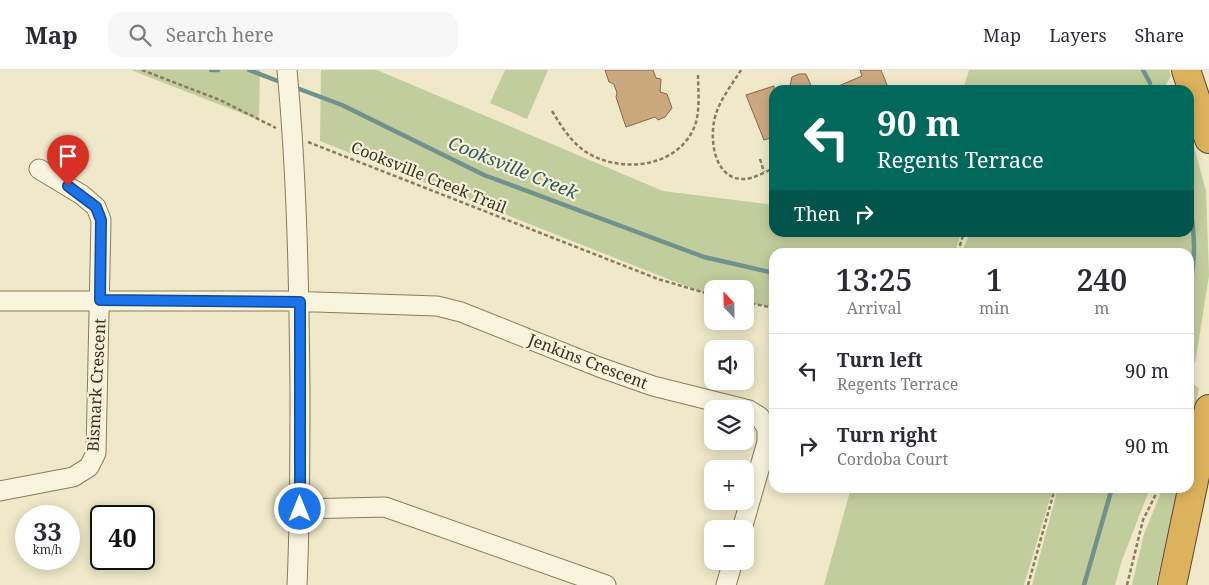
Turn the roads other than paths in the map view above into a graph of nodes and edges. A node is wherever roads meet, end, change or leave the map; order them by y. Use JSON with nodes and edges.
{"nodes":[{"id":1,"x":287,"y":70,"type":"edge"},
{"id":2,"x":1186,"y":70,"type":"edge"},
{"id":3,"x":1191,"y":85,"type":"edge"},
{"id":4,"x":1194,"y":94,"type":"edge"},
{"id":5,"x":1209,"y":138,"type":"edge"},
{"id":6,"x":39,"y":168,"type":"dead end"},
{"id":7,"x":100,"y":300,"type":"junction"},
{"id":8,"x":0,"y":301,"type":"edge"},
{"id":9,"x":300,"y":302,"type":"junction"},
{"id":10,"x":1209,"y":408,"type":"edge"},
{"id":11,"x":1194,"y":480,"type":"edge"},
{"id":12,"x":0,"y":490,"type":"edge"},
{"id":13,"x":1191,"y":493,"type":"edge"},
{"id":14,"x":300,"y":509,"type":"junction"},
{"id":15,"x":745,"y":520,"type":"edge"},
{"id":16,"x":730,"y":570,"type":"edge"},
{"id":17,"x":297,"y":585,"type":"edge"},
{"id":18,"x":606,"y":585,"type":"edge"},
{"id":19,"x":726,"y":585,"type":"edge"},
{"id":20,"x":1172,"y":585,"type":"edge"}],
"edges":[{"from":1,"to":9,"type":"street"},
{"from":2,"to":3,"type":"highway"},
{"from":4,"to":5,"type":"highway"},
{"from":6,"to":7,"type":"street","name":"Bismark Crescent"},
{"from":7,"to":8,"type":"street","name":"Jenkins Crescent"},
{"from":7,"to":9,"type":"street","name":"Jenkins Crescent"},
{"from":7,"to":12,"type":"street","name":"Bismark Crescent"},
{"from":9,"to":14,"type":"street"},
{"from":9,"to":15,"type":"street","name":"Jenkins Crescent"},
{"from":10,"to":11,"type":"highway"},
{"from":13,"to":20,"type":"highway"},
{"from":14,"to":17,"type":"street"},
{"from":14,"to":18,"type":"street"},
{"from":16,"to":19,"type":"street"}]}
